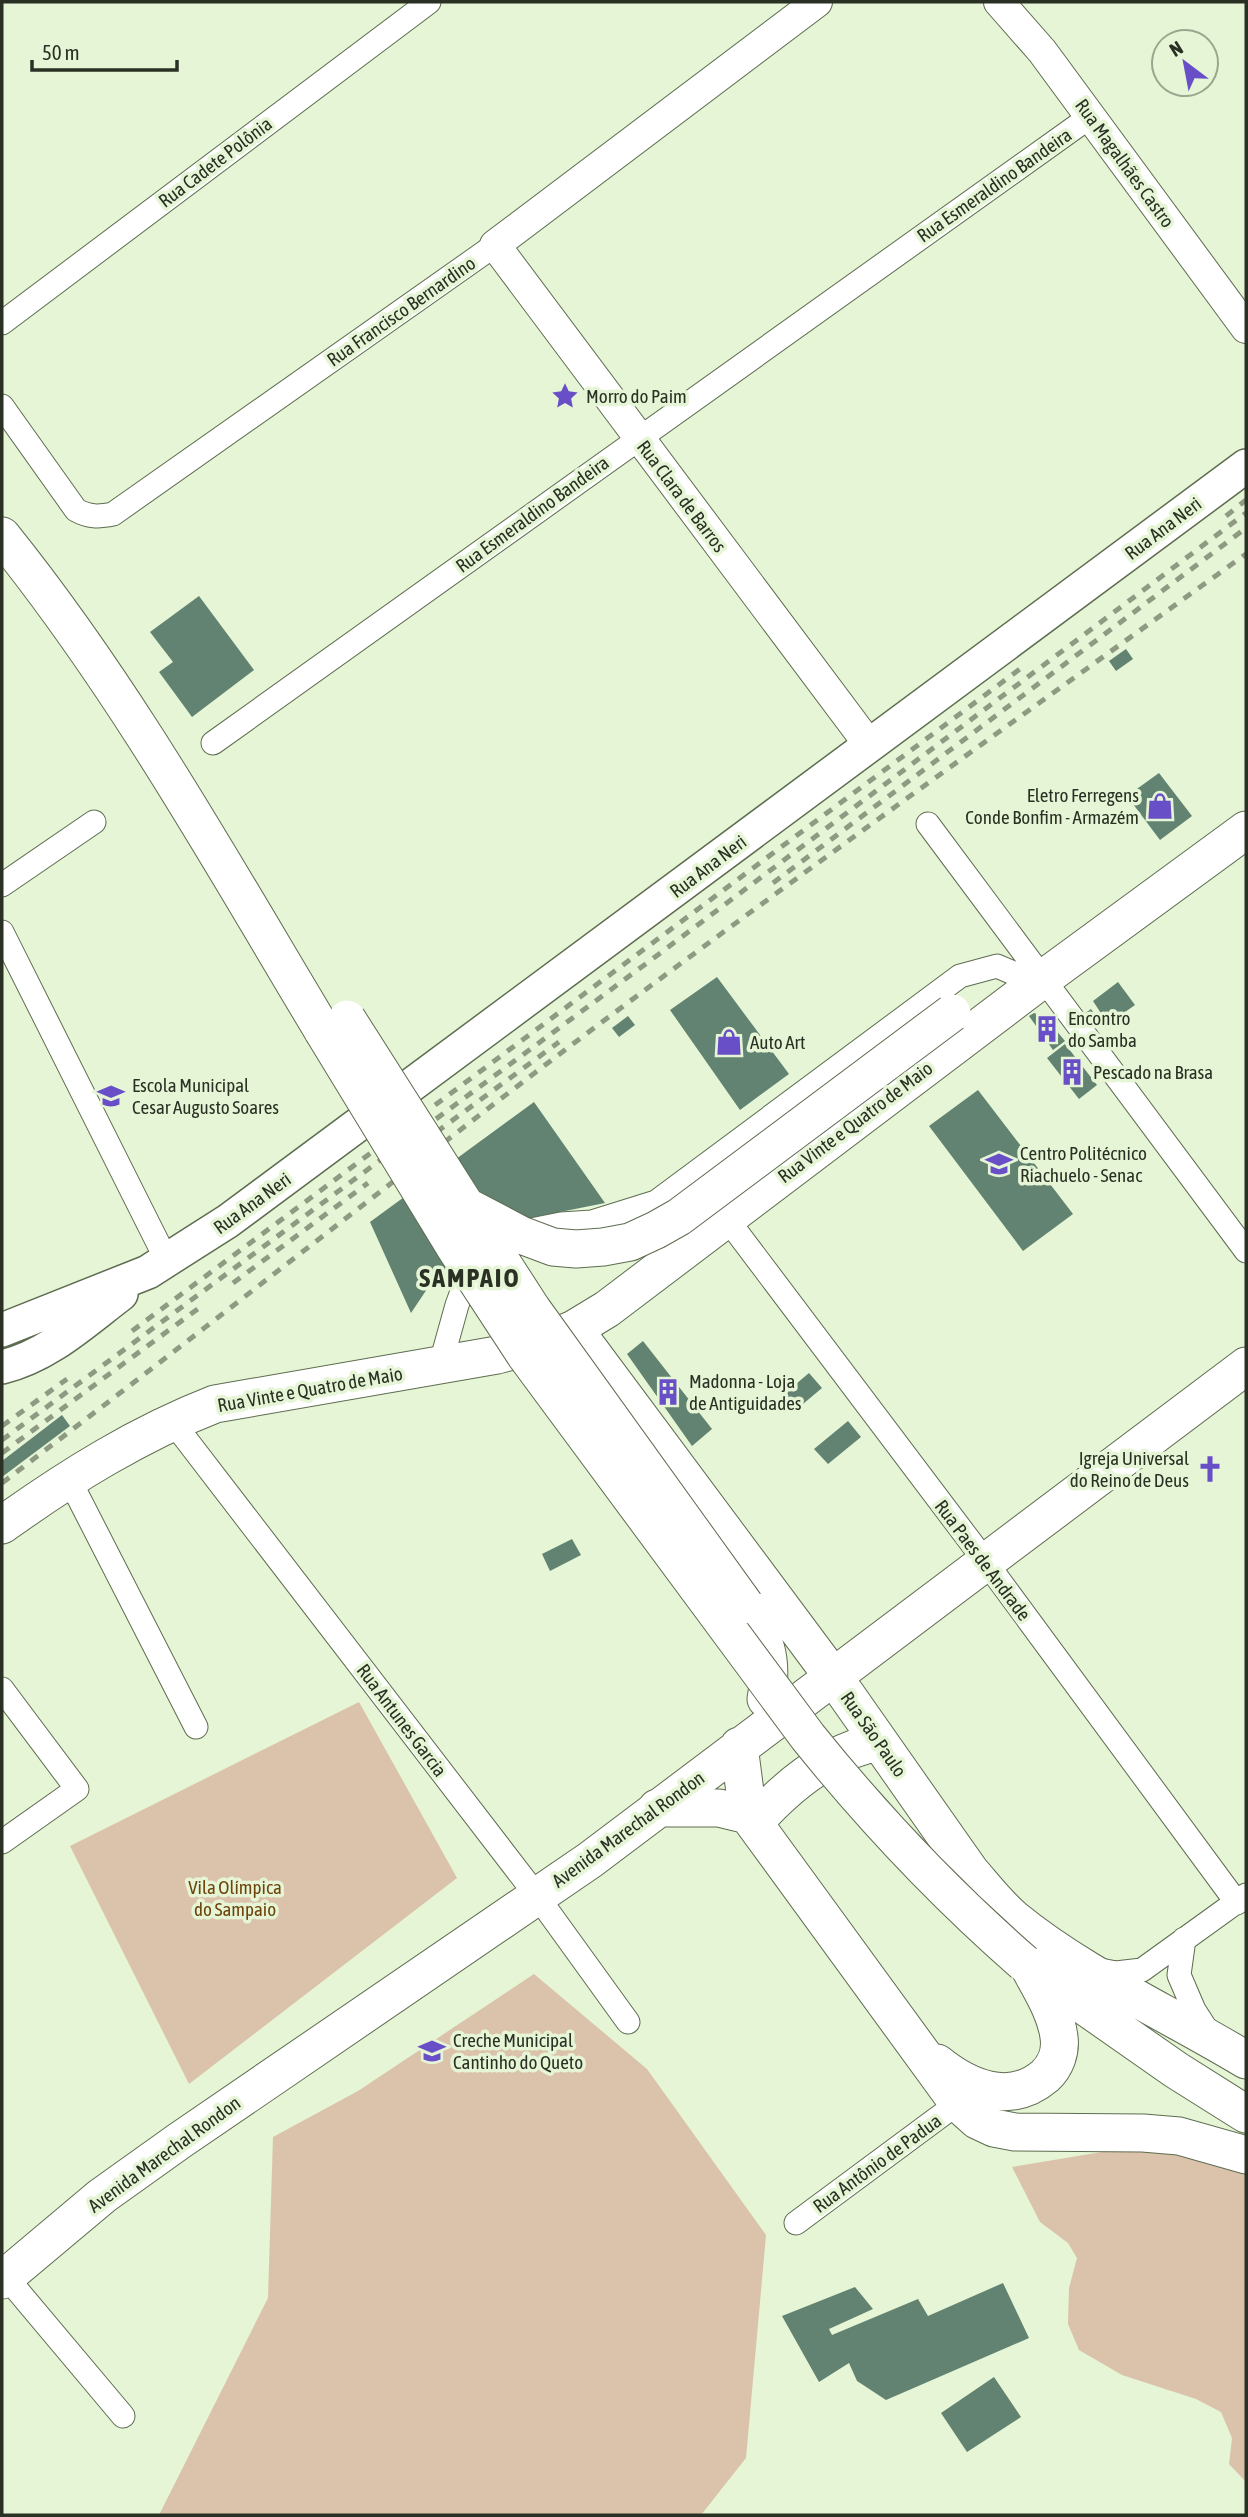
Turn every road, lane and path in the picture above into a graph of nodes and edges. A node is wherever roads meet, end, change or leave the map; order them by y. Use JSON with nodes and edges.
{"nodes":[{"id":1,"x":429,"y":2,"type":"edge"},
{"id":2,"x":817,"y":2,"type":"edge"},
{"id":3,"x":999,"y":2,"type":"edge"},
{"id":4,"x":1091,"y":116,"type":"junction"},
{"id":5,"x":495,"y":245,"type":"junction"},
{"id":6,"x":2,"y":323,"type":"edge"},
{"id":7,"x":1246,"y":328,"type":"edge"},
{"id":8,"x":2,"y":406,"type":"edge"},
{"id":9,"x":639,"y":438,"type":"junction"},
{"id":10,"x":1246,"y":466,"type":"edge"},
{"id":11,"x":2,"y":536,"type":"edge"},
{"id":12,"x":213,"y":743,"type":"dead end"},
{"id":13,"x":870,"y":746,"type":"junction"},
{"id":14,"x":94,"y":822,"type":"dead end"},
{"id":15,"x":928,"y":824,"type":"dead end"},
{"id":16,"x":1246,"y":830,"type":"edge"},
{"id":17,"x":2,"y":885,"type":"edge"},
{"id":18,"x":2,"y":932,"type":"edge"},
{"id":19,"x":1032,"y":977,"type":"junction"},
{"id":20,"x":335,"y":1025,"type":"junction"},
{"id":21,"x":466,"y":1206,"type":"junction"},
{"id":22,"x":726,"y":1219,"type":"junction"},
{"id":23,"x":1246,"y":1251,"type":"edge"},
{"id":24,"x":158,"y":1267,"type":"junction"},
{"id":25,"x":574,"y":1329,"type":"junction"},
{"id":26,"x":2,"y":1330,"type":"edge"},
{"id":27,"x":440,"y":1366,"type":"junction"},
{"id":28,"x":1246,"y":1366,"type":"edge"},
{"id":29,"x":2,"y":1367,"type":"edge"},
{"id":30,"x":172,"y":1420,"type":"junction"},
{"id":31,"x":69,"y":1479,"type":"junction"},
{"id":32,"x":2,"y":1525,"type":"edge"},
{"id":33,"x":985,"y":1561,"type":"junction"},
{"id":34,"x":833,"y":1677,"type":"junction"},
{"id":35,"x":2,"y":1689,"type":"edge"},
{"id":36,"x":196,"y":1727,"type":"dead end"},
{"id":37,"x":745,"y":1742,"type":"junction"},
{"id":38,"x":879,"y":1742,"type":"junction"},
{"id":39,"x":657,"y":1808,"type":"junction"},
{"id":40,"x":751,"y":1819,"type":"junction"},
{"id":41,"x":2,"y":1842,"type":"edge"},
{"id":42,"x":537,"y":1896,"type":"junction"},
{"id":43,"x":1241,"y":1899,"type":"edge"},
{"id":44,"x":1184,"y":1939,"type":"junction"},
{"id":45,"x":1026,"y":1965,"type":"junction"},
{"id":46,"x":1084,"y":1967,"type":"junction"},
{"id":47,"x":628,"y":2022,"type":"dead end"},
{"id":48,"x":1214,"y":2040,"type":"junction"},
{"id":49,"x":914,"y":2045,"type":"junction"},
{"id":50,"x":1246,"y":2060,"type":"edge"},
{"id":51,"x":1176,"y":2070,"type":"junction"},
{"id":52,"x":1246,"y":2095,"type":"edge"},
{"id":53,"x":958,"y":2103,"type":"junction"},
{"id":54,"x":1246,"y":2114,"type":"edge"},
{"id":55,"x":1246,"y":2155,"type":"edge"},
{"id":56,"x":796,"y":2223,"type":"dead end"},
{"id":57,"x":3,"y":2276,"type":"edge"},
{"id":58,"x":123,"y":2416,"type":"dead end"}],
"edges":[{"from":1,"to":6,"type":"street","name":"Rua Cadete Polônia"},
{"from":2,"to":5,"type":"street","name":"Rua Francisco Bernardino"},
{"from":3,"to":4,"type":"street","name":"Rua Magalhães Castro"},
{"from":4,"to":7,"type":"street","name":"Rua Magalhães Castro"},
{"from":4,"to":9,"type":"street","name":"Rua Esmeraldino Bandeira"},
{"from":5,"to":8,"type":"street","name":"Rua Francisco Bernardino"},
{"from":5,"to":9,"type":"street","name":"Rua Clara de Barros"},
{"from":9,"to":12,"type":"street","name":"Rua Esmeraldino Bandeira"},
{"from":9,"to":13,"type":"street","name":"Rua Clara de Barros"},
{"from":10,"to":13,"type":"main road","name":"Rua Ana Neri"},
{"from":11,"to":20,"type":"main road"},
{"from":13,"to":24,"type":"main road","name":"Rua Ana Neri"},
{"from":14,"to":17,"type":"street"},
{"from":15,"to":19,"type":"street"},
{"from":16,"to":19,"type":"main road","name":"Rua Vinte e Quatro de Maio"},
{"from":18,"to":24,"type":"street"},
{"from":19,"to":21,"type":"main road","bridge":true},
{"from":19,"to":22,"type":"main road","name":"Rua Vinte e Quatro de Maio"},
{"from":19,"to":23,"type":"street"},
{"from":19,"to":27,"type":"street"},
{"from":20,"to":21,"type":"main road","bridge":true},
{"from":20,"to":45,"type":"main road","bridge":true},
{"from":21,"to":37,"type":"main road","bridge":true},
{"from":22,"to":25,"type":"main road","name":"Rua Vinte e Quatro de Maio"},
{"from":22,"to":33,"type":"street","name":"Rua Paes de Andrade"},
{"from":24,"to":26,"type":"main road"},
{"from":24,"to":29,"type":"main road"},
{"from":25,"to":27,"type":"main road","name":"Rua Vinte e Quatro de Maio"},
{"from":25,"to":34,"type":"main road","name":"Rua São Paulo"},
{"from":27,"to":30,"type":"main road","name":"Rua Vinte e Quatro de Maio"},
{"from":28,"to":33,"type":"main road","name":"Avenida Marechal Rondon"},
{"from":30,"to":31,"type":"main road","name":"Rua Vinte e Quatro de Maio"},
{"from":30,"to":42,"type":"street","name":"Rua Antunes Garcia"},
{"from":31,"to":32,"type":"main road","name":"Rua Vinte e Quatro de Maio"},
{"from":31,"to":36,"type":"street"},
{"from":33,"to":34,"type":"main road","name":"Avenida Marechal Rondon"},
{"from":33,"to":43,"type":"street","name":"Rua Paes de Andrade"},
{"from":34,"to":37,"type":"main road","name":"Avenida Marechal Rondon"},
{"from":34,"to":38,"type":"main road","name":"Rua São Paulo"},
{"from":35,"to":41,"type":"street"},
{"from":37,"to":39,"type":"main road","name":"Avenida Marechal Rondon"},
{"from":37,"to":40,"type":"main road"},
{"from":38,"to":40,"type":"main road"},
{"from":38,"to":46,"type":"main road","name":"Rua São Paulo"},
{"from":39,"to":40,"type":"main road"},
{"from":39,"to":42,"type":"main road","name":"Avenida Marechal Rondon"},
{"from":40,"to":49,"type":"main road"},
{"from":42,"to":47,"type":"street","name":"Rua Antunes Garcia"},
{"from":42,"to":57,"type":"main road","name":"Avenida Marechal Rondon"},
{"from":43,"to":44,"type":"street"},
{"from":44,"to":46,"type":"street"},
{"from":44,"to":48,"type":"street"},
{"from":45,"to":49,"type":"main road"},
{"from":45,"to":51,"type":"main road"},
{"from":46,"to":48,"type":"main road","name":"Rua São Paulo"},
{"from":48,"to":50,"type":"main road","name":"Rua São Paulo"},
{"from":49,"to":53,"type":"main road"},
{"from":51,"to":52,"type":"main road"},
{"from":51,"to":54,"type":"main road"},
{"from":53,"to":55,"type":"main road"},
{"from":53,"to":56,"type":"street","name":"Rua Antônio de Padua"},
{"from":57,"to":58,"type":"street"}]}
